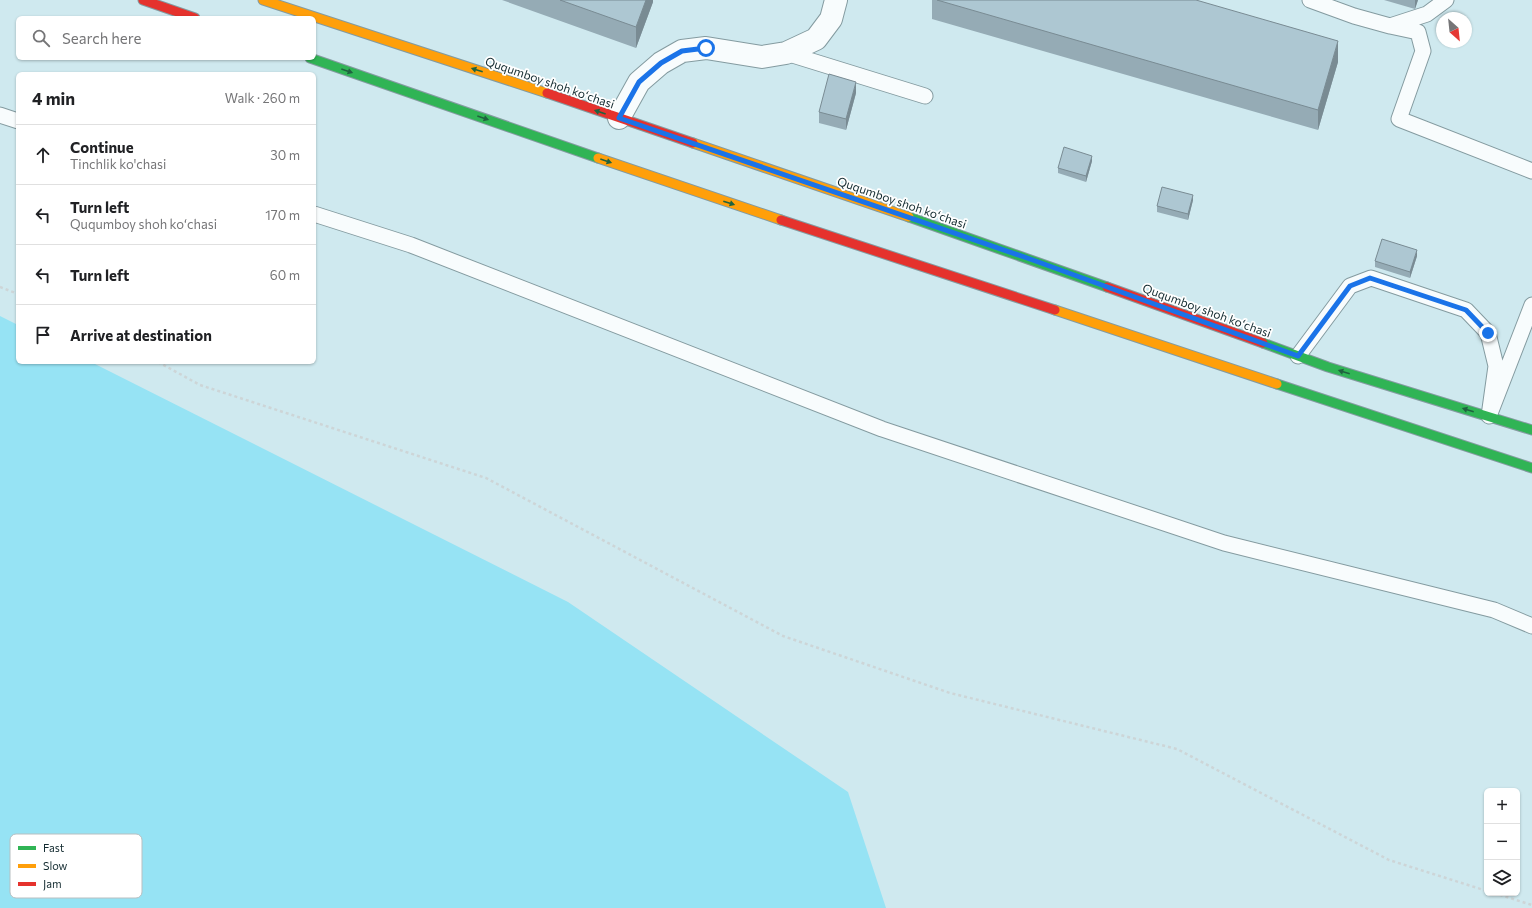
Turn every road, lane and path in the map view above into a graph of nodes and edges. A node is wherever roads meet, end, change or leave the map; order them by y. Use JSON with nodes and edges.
{"nodes":[{"id":1,"x":143,"y":0,"type":"edge"},
{"id":2,"x":263,"y":0,"type":"edge"},
{"id":3,"x":836,"y":0,"type":"edge"},
{"id":4,"x":1310,"y":0,"type":"edge"},
{"id":5,"x":1446,"y":0,"type":"edge"},
{"id":6,"x":189,"y":16,"type":"edge"},
{"id":7,"x":311,"y":16,"type":"edge"},
{"id":8,"x":316,"y":18,"type":"edge"},
{"id":9,"x":1390,"y":26,"type":"junction"},
{"id":10,"x":786,"y":53,"type":"junction"},
{"id":11,"x":316,"y":60,"type":"edge"},
{"id":12,"x":925,"y":96,"type":"dead end"},
{"id":13,"x":0,"y":115,"type":"edge"},
{"id":14,"x":619,"y":118,"type":"junction"},
{"id":15,"x":16,"y":120,"type":"edge"},
{"id":16,"x":1532,"y":171,"type":"edge"},
{"id":17,"x":316,"y":215,"type":"edge"},
{"id":18,"x":0,"y":287,"type":"edge"},
{"id":19,"x":16,"y":293,"type":"edge"},
{"id":20,"x":1532,"y":304,"type":"edge"},
{"id":21,"x":1298,"y":356,"type":"junction"},
{"id":22,"x":162,"y":364,"type":"edge"},
{"id":23,"x":1489,"y":416,"type":"junction"},
{"id":24,"x":1532,"y":430,"type":"edge"},
{"id":25,"x":1531,"y":466,"type":"edge"},
{"id":26,"x":1532,"y":626,"type":"edge"},
{"id":27,"x":1484,"y":890,"type":"edge"},
{"id":28,"x":1504,"y":896,"type":"edge"},
{"id":29,"x":1532,"y":905,"type":"edge"}],
"edges":[{"from":1,"to":6,"type":"main road"},
{"from":7,"to":2,"type":"main road","name":"Ququmboy shoh koʻchasi","one_way":true},
{"from":3,"to":10,"type":"street"},
{"from":4,"to":9,"type":"lane"},
{"from":5,"to":9,"type":"lane"},
{"from":14,"to":8,"type":"main road","name":"Ququmboy shoh koʻchasi","one_way":true},
{"from":9,"to":16,"type":"lane"},
{"from":10,"to":12,"type":"lane"},
{"from":10,"to":14,"type":"street"},
{"from":11,"to":25,"type":"main road","one_way":true},
{"from":13,"to":15,"type":"lane"},
{"from":14,"to":21,"type":"main road","name":"Ququmboy shoh koʻchasi"},
{"from":17,"to":26,"type":"lane"},
{"from":18,"to":19,"type":"path"},
{"from":20,"to":23,"type":"lane"},
{"from":23,"to":21,"type":"main road","name":"Ququmboy shoh koʻchasi","one_way":true},
{"from":21,"to":23,"type":"lane"},
{"from":22,"to":27,"type":"path"},
{"from":23,"to":24,"type":"main road","name":"Ququmboy shoh koʻchasi"},
{"from":28,"to":29,"type":"path"}]}
